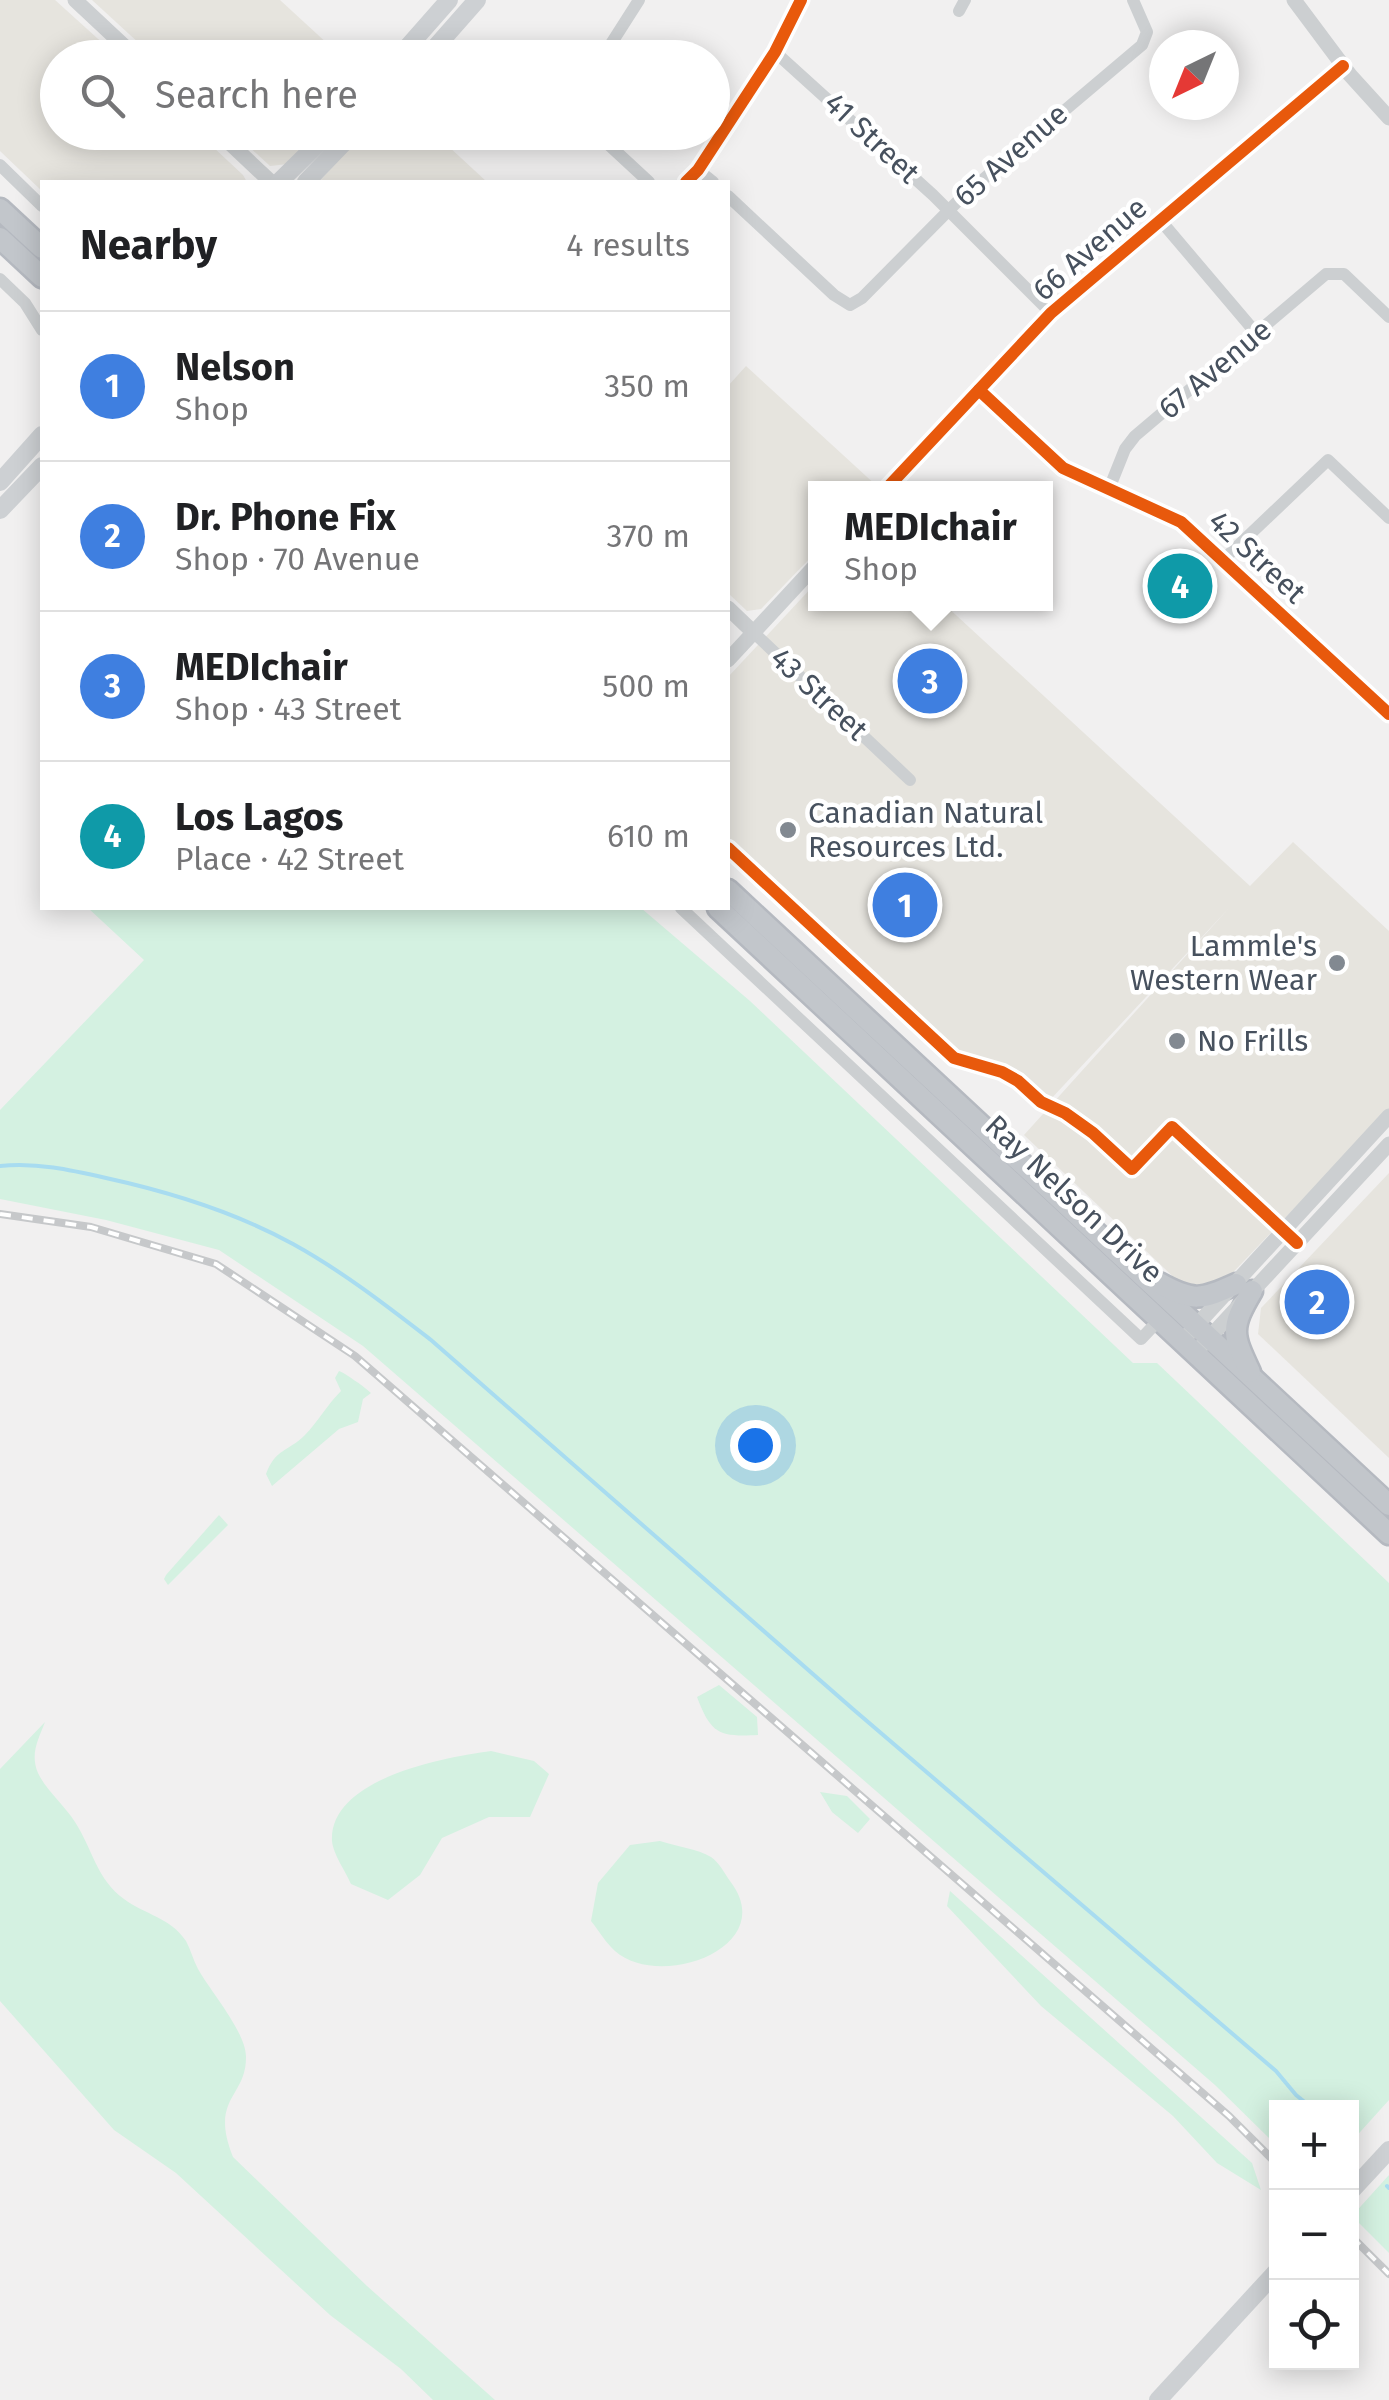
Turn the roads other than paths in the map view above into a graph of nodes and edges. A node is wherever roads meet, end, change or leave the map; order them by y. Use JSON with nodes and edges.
{"nodes":[{"id":1,"x":76,"y":0,"type":"edge"},
{"id":2,"x":449,"y":0,"type":"edge"},
{"id":3,"x":476,"y":0,"type":"edge"},
{"id":4,"x":639,"y":0,"type":"edge"},
{"id":5,"x":801,"y":0,"type":"edge"},
{"id":6,"x":1133,"y":0,"type":"edge"},
{"id":7,"x":1294,"y":0,"type":"edge"},
{"id":8,"x":118,"y":40,"type":"edge"},
{"id":9,"x":414,"y":40,"type":"edge"},
{"id":10,"x":442,"y":40,"type":"edge"},
{"id":11,"x":613,"y":40,"type":"edge"},
{"id":12,"x":775,"y":52,"type":"junction"},
{"id":13,"x":1343,"y":66,"type":"junction"},
{"id":14,"x":1389,"y":118,"type":"edge"},
{"id":15,"x":730,"y":121,"type":"edge"},
{"id":16,"x":239,"y":150,"type":"edge"},
{"id":17,"x":310,"y":150,"type":"edge"},
{"id":18,"x":337,"y":150,"type":"edge"},
{"id":19,"x":614,"y":150,"type":"edge"},
{"id":20,"x":711,"y":150,"type":"edge"},
{"id":21,"x":0,"y":166,"type":"edge"},
{"id":22,"x":698,"y":170,"type":"junction"},
{"id":23,"x":273,"y":180,"type":"edge"},
{"id":24,"x":277,"y":180,"type":"edge"},
{"id":25,"x":308,"y":180,"type":"edge"},
{"id":26,"x":647,"y":180,"type":"edge"},
{"id":27,"x":688,"y":180,"type":"edge"},
{"id":28,"x":710,"y":180,"type":"edge"},
{"id":29,"x":730,"y":198,"type":"edge"},
{"id":30,"x":40,"y":204,"type":"edge"},
{"id":31,"x":0,"y":209,"type":"edge"},
{"id":32,"x":948,"y":209,"type":"junction"},
{"id":33,"x":1162,"y":220,"type":"junction"},
{"id":34,"x":0,"y":238,"type":"edge"},
{"id":35,"x":40,"y":246,"type":"edge"},
{"id":36,"x":40,"y":275,"type":"edge"},
{"id":37,"x":0,"y":280,"type":"edge"},
{"id":38,"x":1051,"y":313,"type":"junction"},
{"id":39,"x":1389,"y":317,"type":"edge"},
{"id":40,"x":40,"y":327,"type":"edge"},
{"id":41,"x":1256,"y":333,"type":"junction"},
{"id":42,"x":980,"y":390,"type":"junction"},
{"id":43,"x":40,"y":437,"type":"edge"},
{"id":44,"x":40,"y":468,"type":"edge"},
{"id":45,"x":895,"y":481,"type":"edge"},
{"id":46,"x":0,"y":482,"type":"edge"},
{"id":47,"x":1109,"y":489,"type":"junction"},
{"id":48,"x":0,"y":510,"type":"edge"},
{"id":49,"x":1389,"y":518,"type":"edge"},
{"id":50,"x":1224,"y":559,"type":"junction"},
{"id":51,"x":808,"y":573,"type":"edge"},
{"id":52,"x":730,"y":610,"type":"edge"},
{"id":53,"x":753,"y":632,"type":"junction"},
{"id":54,"x":730,"y":658,"type":"edge"},
{"id":55,"x":1389,"y":714,"type":"edge"},
{"id":56,"x":910,"y":780,"type":"dead end"},
{"id":57,"x":730,"y":850,"type":"edge"},
{"id":58,"x":730,"y":892,"type":"edge"},
{"id":59,"x":683,"y":910,"type":"edge"},
{"id":60,"x":720,"y":910,"type":"edge"},
{"id":61,"x":1389,"y":1116,"type":"edge"},
{"id":62,"x":1389,"y":1144,"type":"edge"},
{"id":63,"x":1283,"y":1230,"type":"junction"},
{"id":64,"x":1296,"y":1242,"type":"junction"},
{"id":65,"x":1136,"y":1270,"type":"junction"},
{"id":66,"x":1244,"y":1288,"type":"junction"},
{"id":67,"x":1159,"y":1320,"type":"junction"},
{"id":68,"x":1195,"y":1340,"type":"junction"},
{"id":69,"x":1256,"y":1382,"type":"junction"},
{"id":70,"x":1389,"y":1506,"type":"edge"},
{"id":71,"x":1389,"y":1534,"type":"edge"},
{"id":72,"x":1389,"y":2150,"type":"edge"},
{"id":73,"x":1359,"y":2182,"type":"edge"},
{"id":74,"x":1269,"y":2280,"type":"edge"},
{"id":75,"x":1158,"y":2400,"type":"edge"}],
"edges":[{"from":1,"to":8,"type":"street"},
{"from":2,"to":9,"type":"main road"},
{"from":3,"to":10,"type":"main road"},
{"from":4,"to":11,"type":"street"},
{"from":5,"to":12,"type":"street"},
{"from":6,"to":32,"type":"street","name":"65 Avenue"},
{"from":7,"to":13,"type":"street"},
{"from":12,"to":15,"type":"street"},
{"from":12,"to":32,"type":"street","name":"41 Street"},
{"from":13,"to":14,"type":"street"},
{"from":13,"to":33,"type":"street","name":"66 Avenue"},
{"from":16,"to":23,"type":"street"},
{"from":17,"to":24,"type":"main road"},
{"from":18,"to":25,"type":"main road"},
{"from":19,"to":26,"type":"street"},
{"from":20,"to":22,"type":"street"},
{"from":21,"to":30,"type":"street"},
{"from":22,"to":27,"type":"street"},
{"from":22,"to":28,"type":"street"},
{"from":29,"to":32,"type":"street","name":"65 Avenue"},
{"from":31,"to":35,"type":"highway"},
{"from":32,"to":38,"type":"street","name":"41 Street"},
{"from":33,"to":38,"type":"street","name":"66 Avenue"},
{"from":33,"to":41,"type":"street"},
{"from":34,"to":36,"type":"highway"},
{"from":37,"to":40,"type":"street"},
{"from":38,"to":42,"type":"street","name":"66 Avenue"},
{"from":39,"to":41,"type":"street","name":"67 Avenue"},
{"from":41,"to":47,"type":"street","name":"67 Avenue"},
{"from":42,"to":45,"type":"street","name":"66 Avenue"},
{"from":42,"to":47,"type":"street","name":"42 Street"},
{"from":43,"to":46,"type":"main road"},
{"from":44,"to":48,"type":"main road"},
{"from":47,"to":50,"type":"street","name":"42 Street"},
{"from":49,"to":50,"type":"street"},
{"from":50,"to":55,"type":"street","name":"42 Street"},
{"from":51,"to":53,"type":"street"},
{"from":52,"to":53,"type":"street","name":"43 Street"},
{"from":53,"to":54,"type":"street"},
{"from":53,"to":56,"type":"street","name":"43 Street"},
{"from":57,"to":63,"type":"street"},
{"from":58,"to":65,"type":"highway","name":"Ray Nelson Drive"},
{"from":59,"to":67,"type":"street"},
{"from":60,"to":67,"type":"highway","name":"Ray Nelson Drive"},
{"from":61,"to":63,"type":"street"},
{"from":62,"to":64,"type":"street"},
{"from":63,"to":64,"type":"street"},
{"from":63,"to":66,"type":"street"},
{"from":64,"to":66,"type":"street"},
{"from":65,"to":66,"type":"highway"},
{"from":65,"to":68,"type":"highway","name":"Ray Nelson Drive"},
{"from":66,"to":68,"type":"street"},
{"from":66,"to":69,"type":"highway"},
{"from":67,"to":68,"type":"highway","name":"Ray Nelson Drive"},
{"from":68,"to":69,"type":"highway","name":"Ray Nelson Drive"},
{"from":68,"to":71,"type":"highway","name":"Ray Nelson Drive"},
{"from":69,"to":70,"type":"highway","name":"Ray Nelson Drive"},
{"from":72,"to":73,"type":"main road"},
{"from":74,"to":75,"type":"main road"}]}
